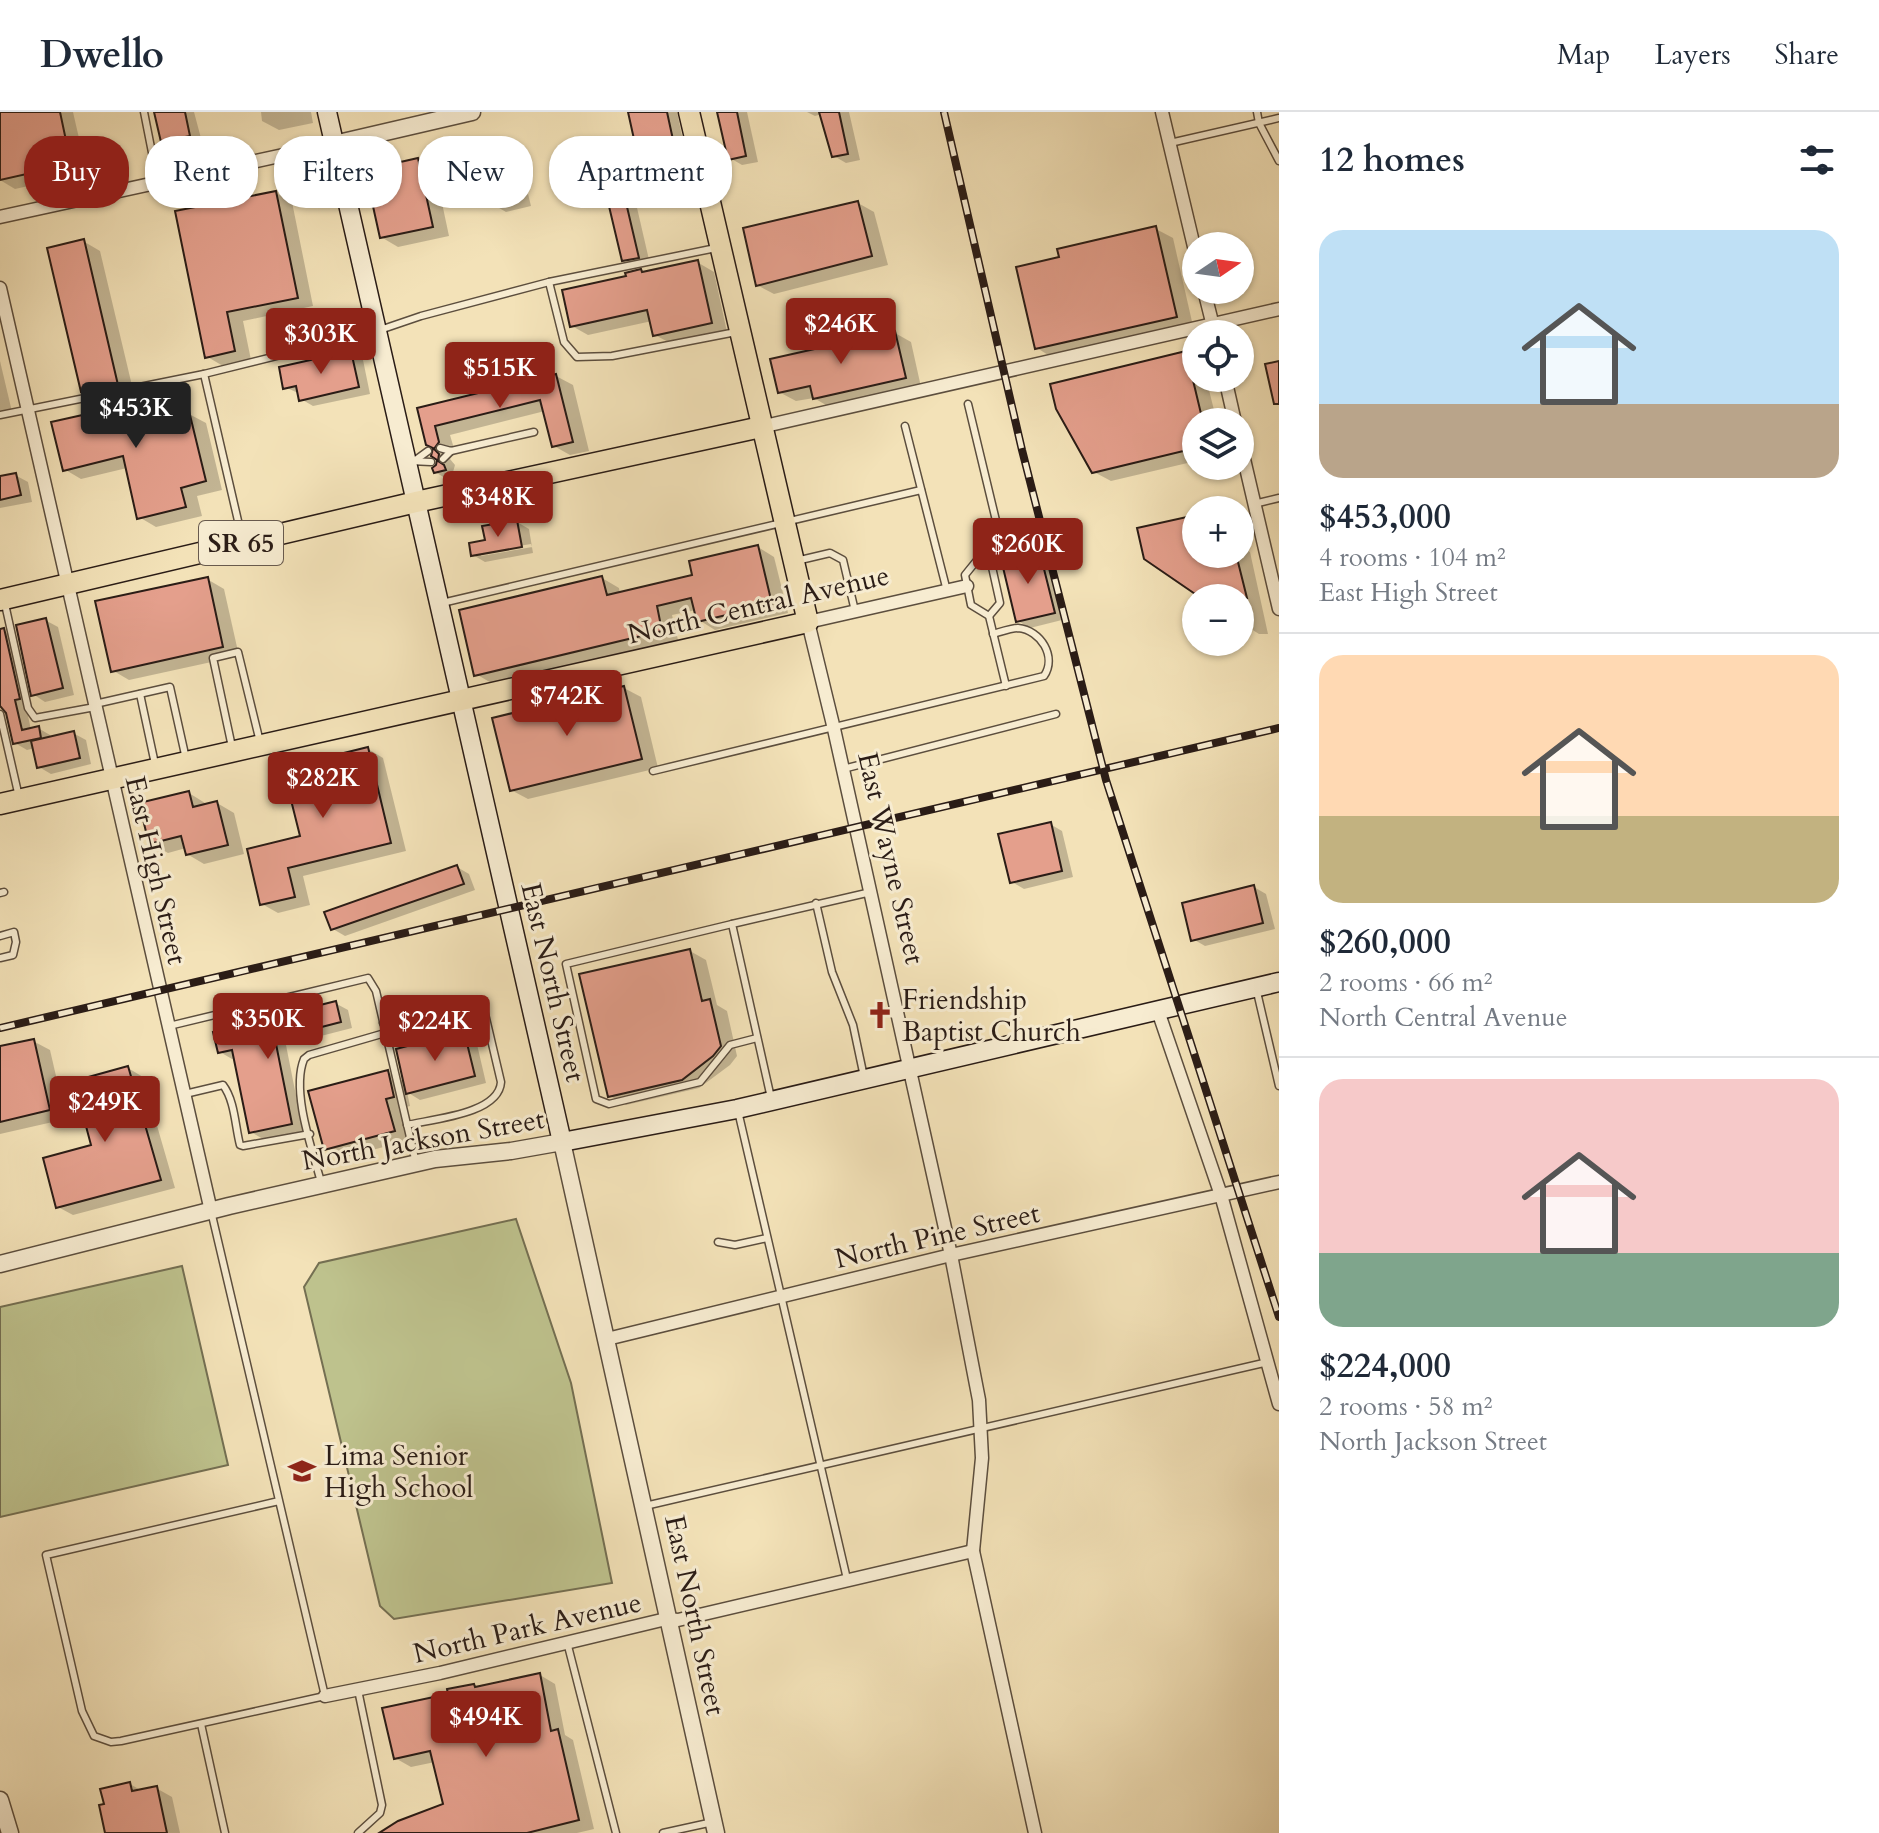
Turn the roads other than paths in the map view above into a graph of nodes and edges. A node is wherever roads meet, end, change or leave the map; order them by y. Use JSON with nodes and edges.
{"nodes":[{"id":1,"x":144,"y":112,"type":"edge"},
{"id":2,"x":327,"y":112,"type":"edge"},
{"id":3,"x":472,"y":112,"type":"edge"},
{"id":4,"x":689,"y":112,"type":"edge"},
{"id":5,"x":1162,"y":112,"type":"edge"},
{"id":6,"x":1257,"y":112,"type":"edge"},
{"id":7,"x":1279,"y":118,"type":"edge"},
{"id":8,"x":1259,"y":123,"type":"junction"},
{"id":9,"x":149,"y":136,"type":"edge"},
{"id":10,"x":332,"y":136,"type":"edge"},
{"id":11,"x":368,"y":136,"type":"edge"},
{"id":12,"x":1170,"y":143,"type":"junction"},
{"id":13,"x":1279,"y":161,"type":"edge"},
{"id":14,"x":145,"y":186,"type":"edge"},
{"id":15,"x":349,"y":208,"type":"edge"},
{"id":16,"x":0,"y":217,"type":"edge"},
{"id":17,"x":1191,"y":232,"type":"edge"},
{"id":18,"x":720,"y":247,"type":"junction"},
{"id":19,"x":549,"y":282,"type":"junction"},
{"id":20,"x":0,"y":288,"type":"edge"},
{"id":21,"x":1279,"y":309,"type":"edge"},
{"id":22,"x":1243,"y":320,"type":"edge"},
{"id":23,"x":377,"y":331,"type":"junction"},
{"id":24,"x":739,"y":331,"type":"junction"},
{"id":25,"x":1182,"y":336,"type":"edge"},
{"id":26,"x":204,"y":374,"type":"junction"},
{"id":27,"x":968,"y":404,"type":"dead end"},
{"id":28,"x":28,"y":409,"type":"junction"},
{"id":29,"x":0,"y":415,"type":"edge"},
{"id":30,"x":905,"y":426,"type":"dead end"},
{"id":31,"x":761,"y":427,"type":"junction"},
{"id":32,"x":534,"y":432,"type":"dead end"},
{"id":33,"x":440,"y":448,"type":"dead end"},
{"id":34,"x":428,"y":451,"type":"dead end"},
{"id":35,"x":451,"y":451,"type":"junction"},
{"id":36,"x":443,"y":459,"type":"dead end"},
{"id":37,"x":412,"y":461,"type":"junction"},
{"id":38,"x":431,"y":462,"type":"dead end"},
{"id":39,"x":921,"y":490,"type":"junction"},
{"id":40,"x":1279,"y":498,"type":"edge"},
{"id":41,"x":416,"y":502,"type":"junction"},
{"id":42,"x":1254,"y":504,"type":"joint"},
{"id":43,"x":784,"y":523,"type":"junction"},
{"id":44,"x":243,"y":542,"type":"junction"},
{"id":45,"x":988,"y":549,"type":"junction"},
{"id":46,"x":793,"y":562,"type":"junction"},
{"id":47,"x":67,"y":584,"type":"junction"},
{"id":48,"x":967,"y":586,"type":"junction"},
{"id":49,"x":947,"y":591,"type":"junction"},
{"id":50,"x":2,"y":600,"type":"edge"},
{"id":51,"x":439,"y":603,"type":"junction"},
{"id":52,"x":1279,"y":609,"type":"edge"},
{"id":53,"x":855,"y":611,"type":"junction"},
{"id":54,"x":989,"y":616,"type":"junction"},
{"id":55,"x":808,"y":622,"type":"junction"},
{"id":56,"x":993,"y":634,"type":"junction"},
{"id":57,"x":1006,"y":686,"type":"junction"},
{"id":58,"x":140,"y":694,"type":"junction"},
{"id":59,"x":461,"y":700,"type":"junction"},
{"id":60,"x":95,"y":706,"type":"junction"},
{"id":61,"x":0,"y":714,"type":"edge"},
{"id":62,"x":1056,"y":714,"type":"dead end"},
{"id":63,"x":834,"y":729,"type":"junction"},
{"id":64,"x":261,"y":746,"type":"junction"},
{"id":65,"x":233,"y":752,"type":"junction"},
{"id":66,"x":187,"y":763,"type":"junction"},
{"id":67,"x":843,"y":769,"type":"junction"},
{"id":68,"x":156,"y":770,"type":"junction"},
{"id":69,"x":653,"y":771,"type":"dead end"},
{"id":70,"x":112,"y":780,"type":"junction"},
{"id":71,"x":6,"y":801,"type":"edge"},
{"id":72,"x":871,"y":892,"type":"junction"},
{"id":73,"x":816,"y":903,"type":"junction"},
{"id":74,"x":732,"y":924,"type":"junction"},
{"id":75,"x":0,"y":936,"type":"edge"},
{"id":76,"x":0,"y":958,"type":"edge"},
{"id":77,"x":1279,"y":982,"type":"edge"},
{"id":78,"x":1256,"y":988,"type":"junction"},
{"id":79,"x":1158,"y":1011,"type":"junction"},
{"id":80,"x":383,"y":1023,"type":"junction"},
{"id":81,"x":169,"y":1026,"type":"junction"},
{"id":82,"x":385,"y":1033,"type":"junction"},
{"id":83,"x":757,"y":1038,"type":"junction"},
{"id":84,"x":910,"y":1069,"type":"junction"},
{"id":85,"x":864,"y":1079,"type":"junction"},
{"id":86,"x":1279,"y":1086,"type":"edge"},
{"id":87,"x":184,"y":1094,"type":"junction"},
{"id":88,"x":771,"y":1101,"type":"junction"},
{"id":89,"x":737,"y":1109,"type":"junction"},
{"id":90,"x":407,"y":1125,"type":"junction"},
{"id":91,"x":310,"y":1134,"type":"junction"},
{"id":92,"x":562,"y":1142,"type":"junction"},
{"id":93,"x":416,"y":1163,"type":"junction"},
{"id":94,"x":1279,"y":1182,"type":"edge"},
{"id":95,"x":322,"y":1185,"type":"junction"},
{"id":96,"x":1221,"y":1195,"type":"junction"},
{"id":97,"x":211,"y":1211,"type":"junction"},
{"id":98,"x":767,"y":1238,"type":"junction"},
{"id":99,"x":718,"y":1242,"type":"dead end"},
{"id":100,"x":951,"y":1255,"type":"junction"},
{"id":101,"x":0,"y":1264,"type":"edge"},
{"id":102,"x":781,"y":1297,"type":"junction"},
{"id":103,"x":607,"y":1339,"type":"junction"},
{"id":104,"x":1268,"y":1362,"type":"junction"},
{"id":105,"x":1279,"y":1404,"type":"edge"},
{"id":106,"x":980,"y":1429,"type":"junction"},
{"id":107,"x":821,"y":1466,"type":"junction"},
{"id":108,"x":279,"y":1501,"type":"junction"},
{"id":109,"x":645,"y":1506,"type":"junction"},
{"id":110,"x":973,"y":1551,"type":"junction"},
{"id":111,"x":847,"y":1579,"type":"junction"},
{"id":112,"x":666,"y":1619,"type":"junction"},
{"id":113,"x":567,"y":1642,"type":"junction"},
{"id":114,"x":358,"y":1690,"type":"junction"},
{"id":115,"x":325,"y":1696,"type":"junction"},
{"id":116,"x":201,"y":1724,"type":"junction"},
{"id":117,"x":0,"y":1800,"type":"edge"},
{"id":118,"x":5,"y":1823,"type":"edge"},
{"id":119,"x":714,"y":1827,"type":"edge"},
{"id":120,"x":225,"y":1833,"type":"edge"},
{"id":121,"x":358,"y":1833,"type":"edge"},
{"id":122,"x":616,"y":1833,"type":"edge"},
{"id":123,"x":663,"y":1833,"type":"edge"},
{"id":124,"x":1035,"y":1833,"type":"edge"}],
"edges":[{"from":1,"to":9,"type":"lane"},
{"from":2,"to":10,"type":"main road","name":"East North Street"},
{"from":3,"to":11,"type":"street"},
{"from":4,"to":18,"type":"main road","name":"East Wayne Street"},
{"from":5,"to":12,"type":"street"},
{"from":6,"to":8,"type":"lane"},
{"from":7,"to":8,"type":"lane"},
{"from":8,"to":12,"type":"lane"},
{"from":8,"to":13,"type":"lane"},
{"from":12,"to":17,"type":"street"},
{"from":14,"to":16,"type":"street"},
{"from":15,"to":23,"type":"main road","name":"East North Street"},
{"from":18,"to":19,"type":"lane"},
{"from":18,"to":24,"type":"main road","name":"East Wayne Street"},
{"from":19,"to":23,"type":"lane"},
{"from":19,"to":24,"type":"lane"},
{"from":20,"to":28,"type":"street","name":"East High Street"},
{"from":21,"to":22,"type":"street"},
{"from":23,"to":26,"type":"lane"},
{"from":23,"to":37,"type":"main road","name":"East North Street"},
{"from":24,"to":31,"type":"main road","name":"East Wayne Street"},
{"from":25,"to":31,"type":"street"},
{"from":26,"to":28,"type":"lane"},
{"from":26,"to":44,"type":"lane"},
{"from":27,"to":45,"type":"lane"},
{"from":28,"to":29,"type":"lane"},
{"from":28,"to":47,"type":"street","name":"East High Street"},
{"from":30,"to":39,"type":"lane"},
{"from":31,"to":41,"type":"main road","number":"SR 65"},
{"from":31,"to":43,"type":"main road","name":"East Wayne Street"},
{"from":32,"to":35,"type":"lane"},
{"from":33,"to":35,"type":"lane"},
{"from":34,"to":37,"type":"lane"},
{"from":35,"to":36,"type":"lane"},
{"from":37,"to":38,"type":"lane"},
{"from":37,"to":41,"type":"main road","name":"East North Street"},
{"from":39,"to":43,"type":"lane"},
{"from":39,"to":49,"type":"lane"},
{"from":40,"to":42,"type":"lane"},
{"from":41,"to":44,"type":"main road","number":"SR 65"},
{"from":41,"to":51,"type":"main road","name":"East North Street"},
{"from":42,"to":52,"type":"street"},
{"from":43,"to":46,"type":"main road","name":"East Wayne Street"},
{"from":43,"to":51,"type":"lane"},
{"from":44,"to":47,"type":"main road","number":"SR 65"},
{"from":45,"to":48,"type":"lane"},
{"from":45,"to":54,"type":"lane"},
{"from":46,"to":53,"type":"lane"},
{"from":46,"to":55,"type":"main road","name":"East Wayne Street"},
{"from":47,"to":50,"type":"main road","number":"SR 65"},
{"from":47,"to":60,"type":"street","name":"East High Street"},
{"from":48,"to":49,"type":"street","name":"North Central Avenue"},
{"from":48,"to":54,"type":"lane"},
{"from":49,"to":53,"type":"street","name":"North Central Avenue"},
{"from":50,"to":60,"type":"lane"},
{"from":51,"to":59,"type":"main road","name":"East North Street"},
{"from":53,"to":55,"type":"street","name":"North Central Avenue"},
{"from":54,"to":56,"type":"lane"},
{"from":55,"to":59,"type":"main road","name":"North Central Avenue"},
{"from":55,"to":63,"type":"street","name":"East Wayne Street"},
{"from":56,"to":57,"type":"lane"},
{"from":56,"to":57,"type":"lane"},
{"from":57,"to":63,"type":"lane"},
{"from":58,"to":60,"type":"lane"},
{"from":58,"to":66,"type":"lane"},
{"from":58,"to":68,"type":"lane"},
{"from":59,"to":64,"type":"main road","name":"North Central Avenue"},
{"from":59,"to":92,"type":"main road","name":"East North Street"},
{"from":60,"to":70,"type":"street","name":"East High Street"},
{"from":61,"to":71,"type":"lane"},
{"from":62,"to":67,"type":"lane"},
{"from":63,"to":67,"type":"street","name":"East Wayne Street"},
{"from":63,"to":69,"type":"lane"},
{"from":64,"to":65,"type":"main road","name":"North Central Avenue"},
{"from":64,"to":65,"type":"lane"},
{"from":65,"to":66,"type":"main road","name":"North Central Avenue"},
{"from":66,"to":68,"type":"main road","name":"North Central Avenue"},
{"from":67,"to":72,"type":"street","name":"East Wayne Street"},
{"from":68,"to":70,"type":"main road","name":"North Central Avenue"},
{"from":70,"to":71,"type":"main road","name":"North Central Avenue"},
{"from":70,"to":81,"type":"street","name":"East High Street"},
{"from":72,"to":73,"type":"lane"},
{"from":72,"to":84,"type":"street","name":"East Wayne Street"},
{"from":73,"to":74,"type":"lane"},
{"from":73,"to":85,"type":"lane"},
{"from":74,"to":83,"type":"lane"},
{"from":74,"to":83,"type":"lane"},
{"from":75,"to":76,"type":"lane"},
{"from":77,"to":78,"type":"main road","name":"North Jackson Street"},
{"from":78,"to":79,"type":"main road","name":"North Jackson Street"},
{"from":78,"to":86,"type":"lane"},
{"from":79,"to":84,"type":"main road","name":"North Jackson Street"},
{"from":79,"to":96,"type":"street"},
{"from":80,"to":81,"type":"lane"},
{"from":80,"to":82,"type":"lane"},
{"from":80,"to":90,"type":"lane"},
{"from":81,"to":87,"type":"street","name":"East High Street"},
{"from":82,"to":90,"type":"lane"},
{"from":82,"to":91,"type":"lane"},
{"from":83,"to":88,"type":"lane"},
{"from":84,"to":85,"type":"main road","name":"North Jackson Street"},
{"from":84,"to":100,"type":"street","name":"East Wayne Street"},
{"from":85,"to":88,"type":"main road","name":"North Jackson Street"},
{"from":87,"to":91,"type":"lane"},
{"from":87,"to":97,"type":"street","name":"East High Street"},
{"from":88,"to":89,"type":"main road","name":"North Jackson Street"},
{"from":89,"to":92,"type":"main road","name":"North Jackson Street"},
{"from":89,"to":98,"type":"lane"},
{"from":90,"to":93,"type":"lane"},
{"from":91,"to":95,"type":"lane"},
{"from":92,"to":93,"type":"street","name":"North Jackson Street"},
{"from":92,"to":103,"type":"street","name":"East North Street"},
{"from":93,"to":95,"type":"street","name":"North Jackson Street"},
{"from":94,"to":96,"type":"street","name":"North Pine Street"},
{"from":95,"to":97,"type":"street","name":"North Jackson Street"},
{"from":96,"to":100,"type":"street","name":"North Pine Street"},
{"from":96,"to":104,"type":"street"},
{"from":97,"to":101,"type":"street","name":"North Jackson Street"},
{"from":97,"to":108,"type":"lane","name":"East High Street"},
{"from":98,"to":99,"type":"lane"},
{"from":98,"to":102,"type":"lane"},
{"from":100,"to":102,"type":"street","name":"North Pine Street"},
{"from":100,"to":106,"type":"street","name":"East Wayne Street"},
{"from":102,"to":103,"type":"street","name":"North Pine Street"},
{"from":102,"to":107,"type":"lane"},
{"from":103,"to":109,"type":"street","name":"East North Street"},
{"from":104,"to":105,"type":"street"},
{"from":104,"to":106,"type":"lane"},
{"from":106,"to":107,"type":"lane"},
{"from":106,"to":110,"type":"street","name":"East Wayne Street"},
{"from":107,"to":109,"type":"lane"},
{"from":107,"to":111,"type":"lane"},
{"from":108,"to":115,"type":"lane","name":"East High Street"},
{"from":108,"to":116,"type":"lane"},
{"from":109,"to":112,"type":"street","name":"East North Street"},
{"from":110,"to":111,"type":"street","name":"North Park Avenue"},
{"from":110,"to":124,"type":"street","name":"East Wayne Street"},
{"from":111,"to":112,"type":"street","name":"North Park Avenue"},
{"from":112,"to":113,"type":"street","name":"North Park Avenue"},
{"from":112,"to":119,"type":"street","name":"East North Street"},
{"from":113,"to":114,"type":"street","name":"North Park Avenue"},
{"from":113,"to":122,"type":"lane"},
{"from":114,"to":115,"type":"street","name":"North Park Avenue"},
{"from":114,"to":121,"type":"lane"},
{"from":115,"to":116,"type":"lane"},
{"from":116,"to":120,"type":"lane"},
{"from":117,"to":118,"type":"street"},
{"from":119,"to":123,"type":"lane"}]}
